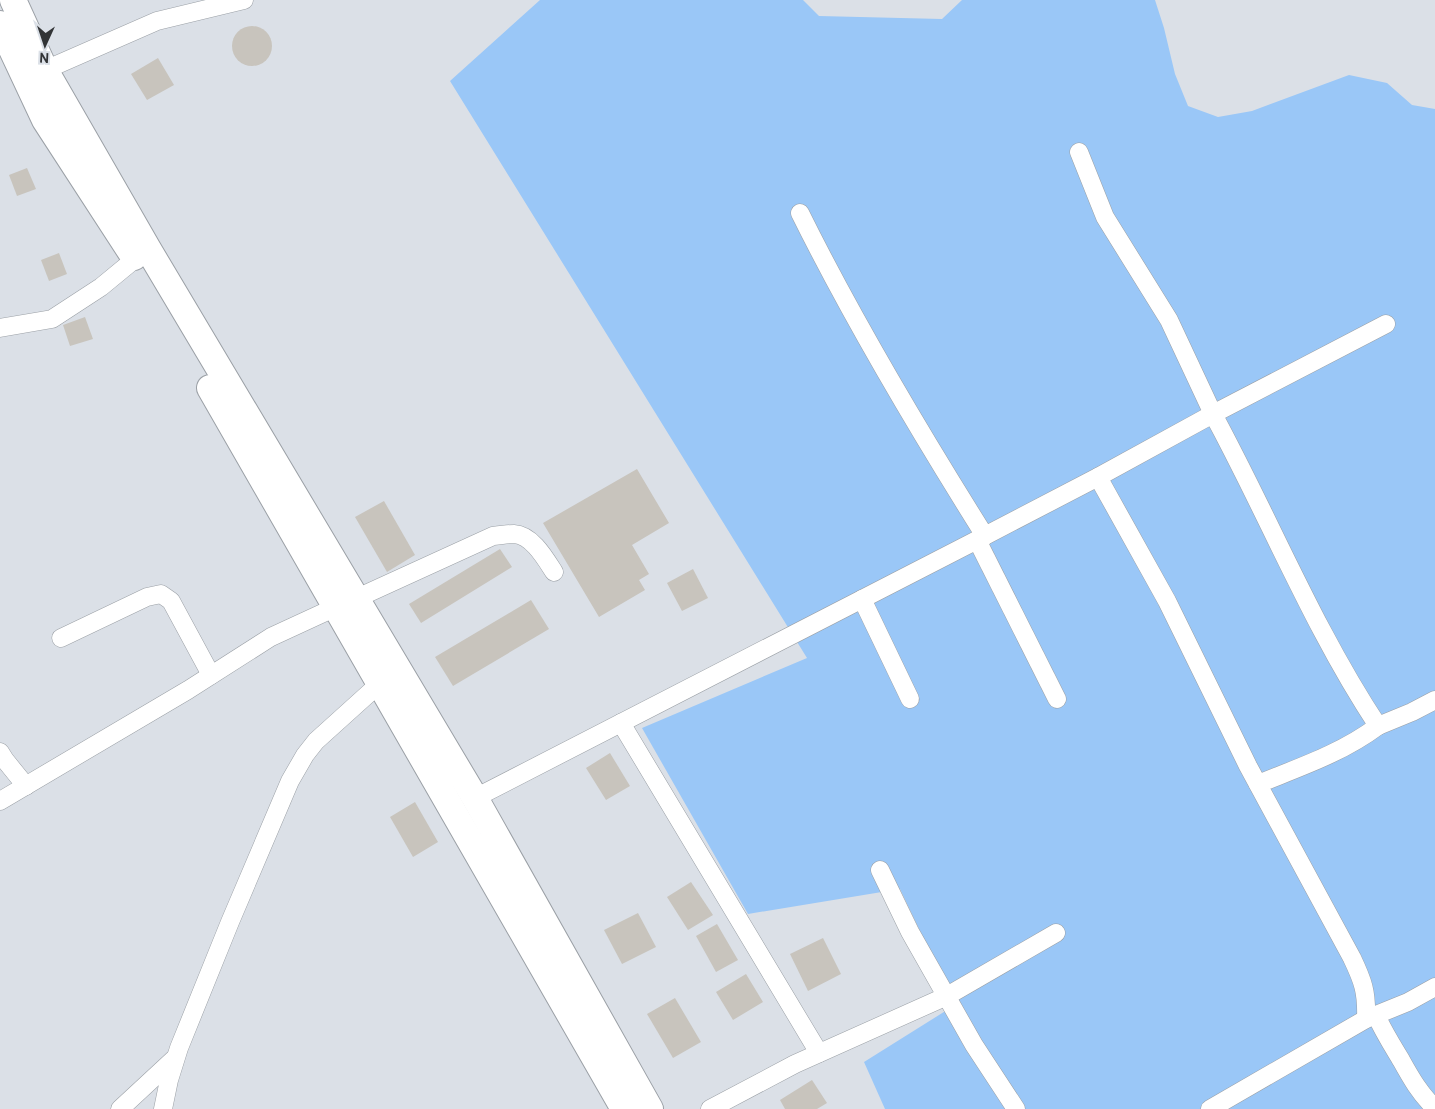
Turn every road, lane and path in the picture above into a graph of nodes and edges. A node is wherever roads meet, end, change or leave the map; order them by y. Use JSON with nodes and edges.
{"nodes":[{"id":1,"x":13,"y":0,"type":"edge"},
{"id":2,"x":244,"y":0,"type":"edge"},
{"id":3,"x":0,"y":24,"type":"edge"},
{"id":4,"x":46,"y":70,"type":"junction"},
{"id":5,"x":1078,"y":152,"type":"dead end"},
{"id":6,"x":800,"y":213,"type":"dead end"},
{"id":7,"x":135,"y":259,"type":"junction"},
{"id":8,"x":1386,"y":324,"type":"dead end"},
{"id":9,"x":0,"y":328,"type":"edge"},
{"id":10,"x":1213,"y":414,"type":"junction"},
{"id":11,"x":1098,"y":477,"type":"junction"},
{"id":12,"x":981,"y":538,"type":"junction"},
{"id":13,"x":554,"y":572,"type":"dead end"},
{"id":14,"x":862,"y":599,"type":"junction"},
{"id":15,"x":346,"y":603,"type":"junction"},
{"id":16,"x":60,"y":638,"type":"dead end"},
{"id":17,"x":211,"y":675,"type":"junction"},
{"id":18,"x":388,"y":676,"type":"junction"},
{"id":19,"x":910,"y":699,"type":"dead end"},
{"id":20,"x":1057,"y":699,"type":"dead end"},
{"id":21,"x":1435,"y":700,"type":"edge"},
{"id":22,"x":621,"y":723,"type":"junction"},
{"id":23,"x":1378,"y":726,"type":"junction"},
{"id":24,"x":0,"y":752,"type":"edge"},
{"id":25,"x":1258,"y":784,"type":"junction"},
{"id":26,"x":26,"y":786,"type":"junction"},
{"id":27,"x":475,"y":798,"type":"junction"},
{"id":28,"x":0,"y":801,"type":"edge"},
{"id":29,"x":880,"y":870,"type":"dead end"},
{"id":30,"x":1056,"y":933,"type":"dead end"},
{"id":31,"x":1435,"y":987,"type":"edge"},
{"id":32,"x":947,"y":996,"type":"junction"},
{"id":33,"x":1371,"y":1017,"type":"junction"},
{"id":34,"x":819,"y":1053,"type":"junction"},
{"id":35,"x":175,"y":1057,"type":"junction"},
{"id":36,"x":1435,"y":1108,"type":"edge"},
{"id":37,"x":120,"y":1109,"type":"edge"},
{"id":38,"x":163,"y":1109,"type":"edge"},
{"id":39,"x":624,"y":1109,"type":"edge"},
{"id":40,"x":650,"y":1109,"type":"edge"},
{"id":41,"x":710,"y":1109,"type":"edge"},
{"id":42,"x":1016,"y":1109,"type":"edge"},
{"id":43,"x":1210,"y":1109,"type":"edge"}],
"edges":[{"from":1,"to":4,"type":"highway"},
{"from":2,"to":4,"type":"street"},
{"from":3,"to":7,"type":"highway"},
{"from":4,"to":15,"type":"highway"},
{"from":5,"to":10,"type":"street"},
{"from":6,"to":12,"type":"street"},
{"from":7,"to":9,"type":"street"},
{"from":7,"to":15,"type":"highway"},
{"from":8,"to":10,"type":"street"},
{"from":10,"to":11,"type":"street"},
{"from":10,"to":23,"type":"street"},
{"from":11,"to":12,"type":"street"},
{"from":11,"to":25,"type":"street"},
{"from":12,"to":14,"type":"street"},
{"from":12,"to":20,"type":"street"},
{"from":13,"to":15,"type":"street"},
{"from":14,"to":19,"type":"street"},
{"from":14,"to":22,"type":"street"},
{"from":15,"to":17,"type":"street"},
{"from":15,"to":18,"type":"highway"},
{"from":16,"to":17,"type":"street"},
{"from":17,"to":26,"type":"street"},
{"from":18,"to":27,"type":"highway"},
{"from":18,"to":35,"type":"street"},
{"from":18,"to":39,"type":"highway"},
{"from":21,"to":23,"type":"street"},
{"from":22,"to":27,"type":"street"},
{"from":22,"to":34,"type":"street"},
{"from":23,"to":25,"type":"street"},
{"from":24,"to":26,"type":"street"},
{"from":25,"to":33,"type":"street"},
{"from":26,"to":28,"type":"street"},
{"from":27,"to":40,"type":"highway"},
{"from":29,"to":32,"type":"street"},
{"from":30,"to":32,"type":"street"},
{"from":31,"to":33,"type":"street"},
{"from":32,"to":34,"type":"street"},
{"from":32,"to":42,"type":"street"},
{"from":33,"to":36,"type":"street"},
{"from":33,"to":43,"type":"street"},
{"from":34,"to":41,"type":"street"},
{"from":35,"to":37,"type":"street"},
{"from":35,"to":38,"type":"street"}]}
